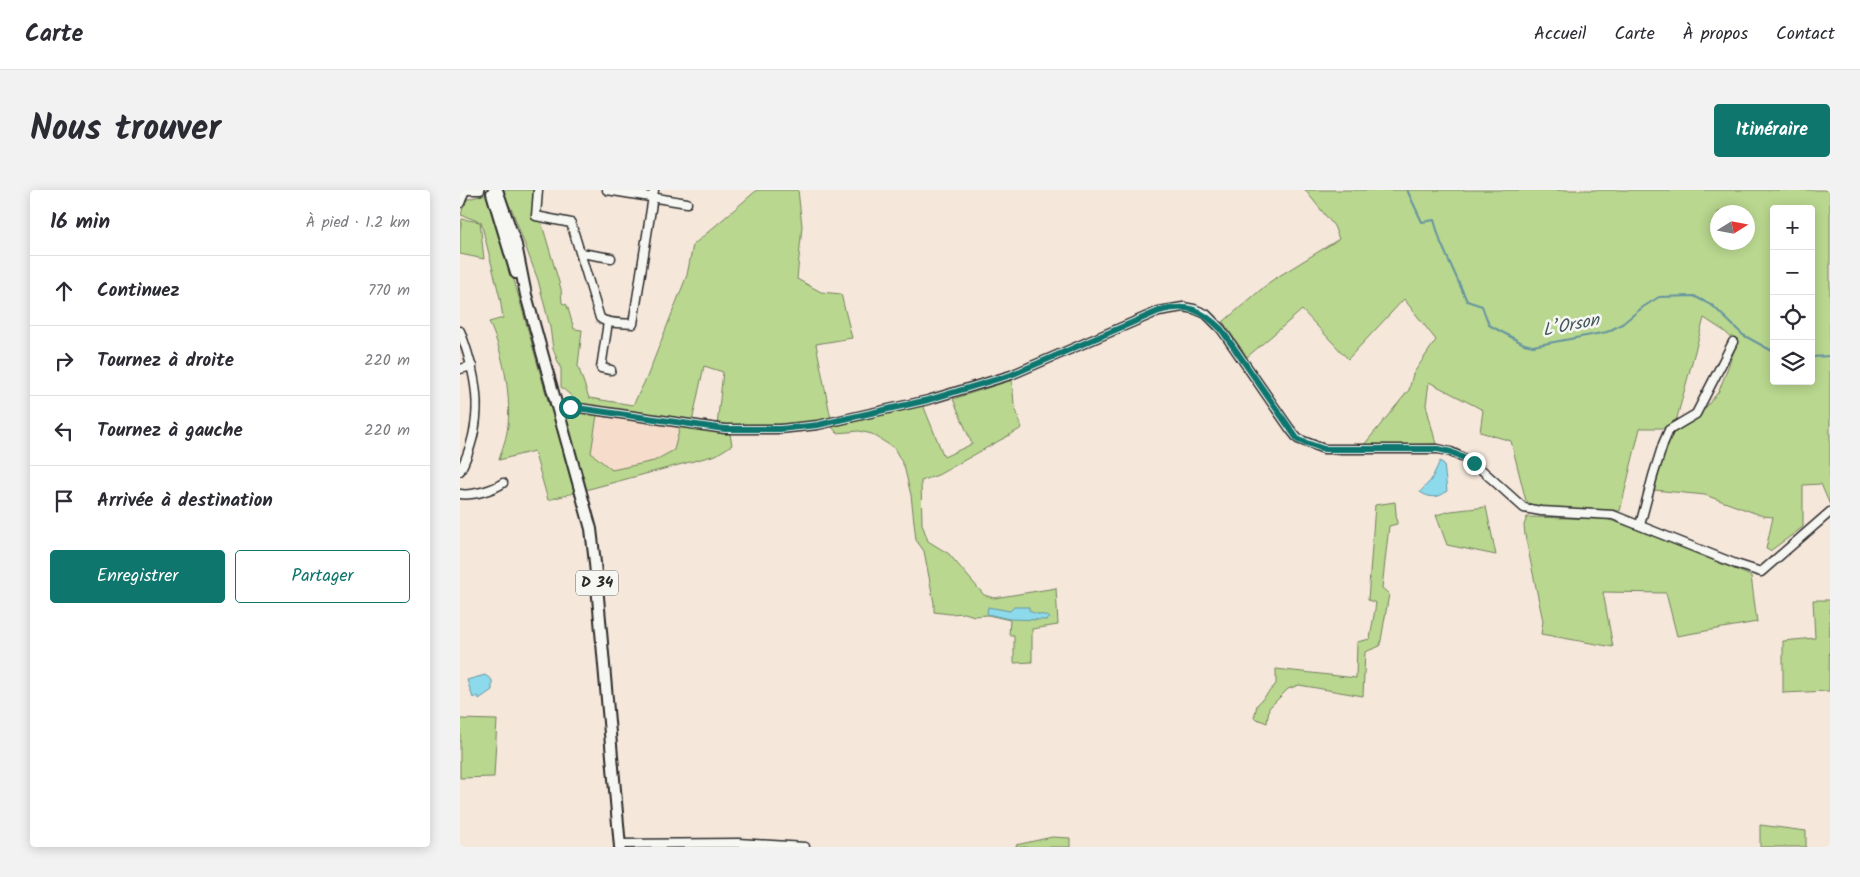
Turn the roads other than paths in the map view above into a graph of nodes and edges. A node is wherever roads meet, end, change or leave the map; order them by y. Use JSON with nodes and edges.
{"nodes":[{"id":1,"x":465,"y":190,"type":"edge"},
{"id":2,"x":469,"y":190,"type":"edge"},
{"id":3,"x":480,"y":190,"type":"edge"},
{"id":4,"x":494,"y":190,"type":"edge"},
{"id":5,"x":538,"y":190,"type":"edge"},
{"id":6,"x":607,"y":190,"type":"edge"},
{"id":7,"x":653,"y":194,"type":"edge"},
{"id":8,"x":460,"y":203,"type":"edge"},
{"id":9,"x":687,"y":203,"type":"dead end"},
{"id":10,"x":581,"y":253,"type":"junction"},
{"id":11,"x":611,"y":258,"type":"dead end"},
{"id":12,"x":608,"y":322,"type":"junction"},
{"id":13,"x":460,"y":331,"type":"edge"},
{"id":14,"x":1733,"y":342,"type":"dead end"},
{"id":15,"x":462,"y":344,"type":"edge"},
{"id":16,"x":472,"y":366,"type":"junction"},
{"id":17,"x":460,"y":369,"type":"edge"},
{"id":18,"x":611,"y":370,"type":"dead end"},
{"id":19,"x":559,"y":408,"type":"junction"},
{"id":20,"x":460,"y":471,"type":"edge"},
{"id":21,"x":503,"y":483,"type":"dead end"},
{"id":22,"x":460,"y":494,"type":"edge"},
{"id":23,"x":1830,"y":512,"type":"edge"},
{"id":24,"x":1640,"y":525,"type":"junction"},
{"id":25,"x":620,"y":845,"type":"edge"},
{"id":26,"x":805,"y":847,"type":"edge"}],
"edges":[{"from":1,"to":8,"type":"street"},
{"from":2,"to":3,"type":"street"},
{"from":4,"to":19,"type":"main road","number":"D 34"},
{"from":5,"to":10,"type":"street"},
{"from":6,"to":7,"type":"street"},
{"from":7,"to":9,"type":"street"},
{"from":7,"to":12,"type":"street"},
{"from":10,"to":11,"type":"street"},
{"from":10,"to":12,"type":"street"},
{"from":12,"to":18,"type":"street"},
{"from":13,"to":15,"type":"street"},
{"from":14,"to":24,"type":"street"},
{"from":15,"to":16,"type":"street"},
{"from":16,"to":17,"type":"street"},
{"from":16,"to":20,"type":"street"},
{"from":19,"to":24,"type":"street"},
{"from":19,"to":25,"type":"main road","number":"D 34"},
{"from":21,"to":22,"type":"street"},
{"from":23,"to":24,"type":"street"},
{"from":25,"to":26,"type":"street"}]}
